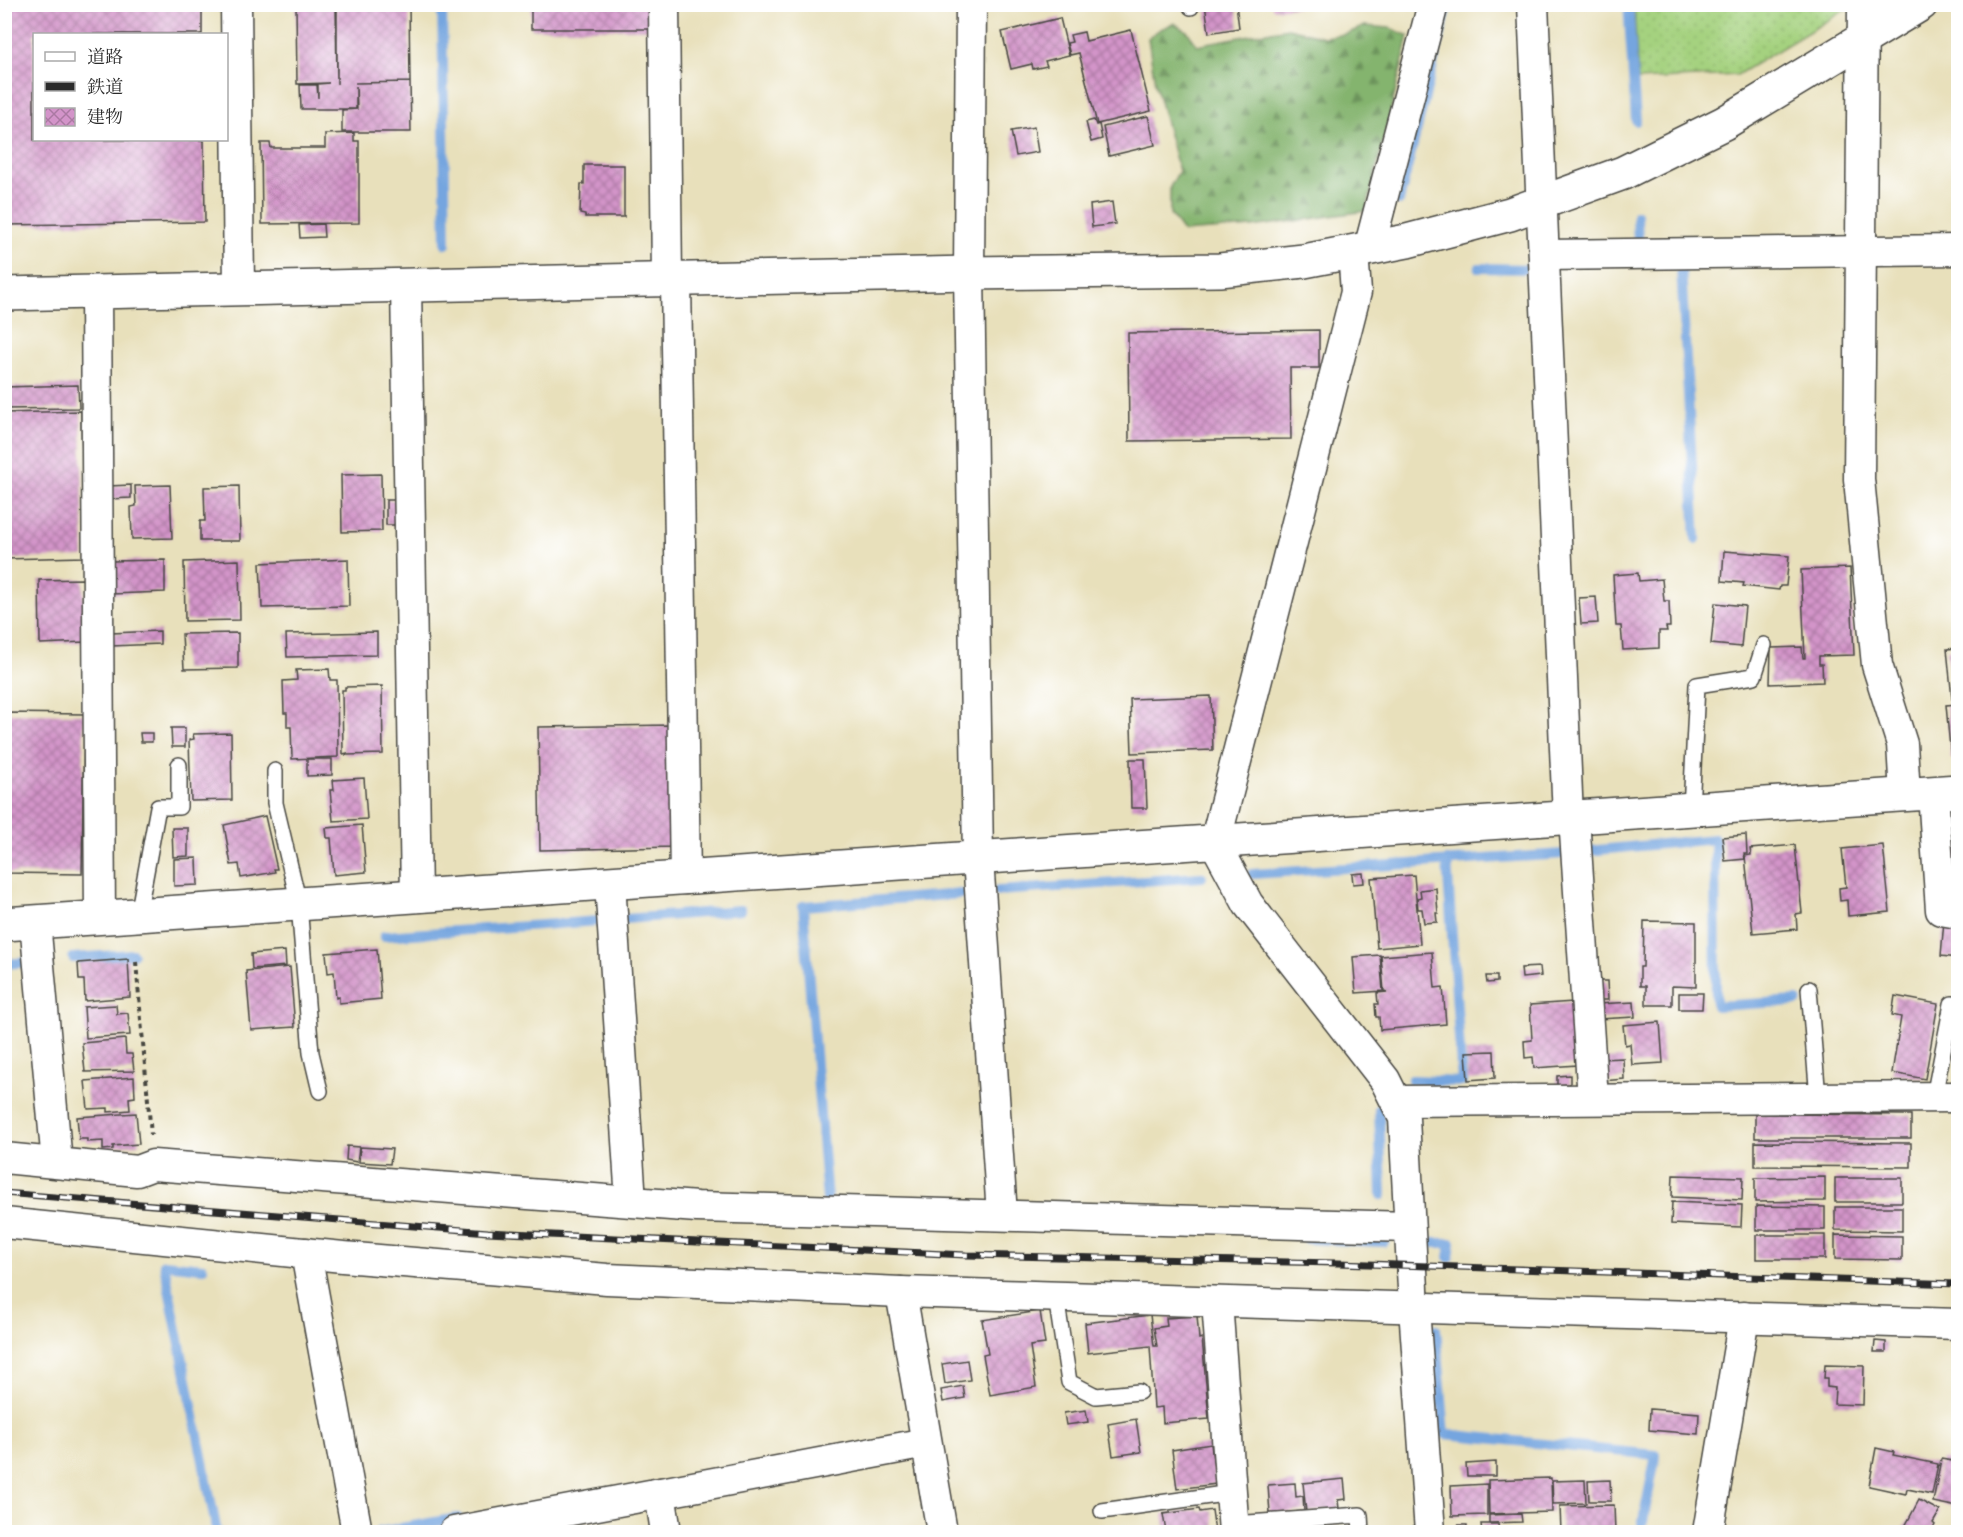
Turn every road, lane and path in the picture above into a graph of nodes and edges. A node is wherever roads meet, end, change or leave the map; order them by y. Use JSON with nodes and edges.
{"nodes":[{"id":1,"x":236,"y":4,"type":"edge"},
{"id":2,"x":664,"y":4,"type":"edge"},
{"id":3,"x":971,"y":4,"type":"edge"},
{"id":4,"x":1433,"y":4,"type":"edge"},
{"id":5,"x":1533,"y":4,"type":"edge"},
{"id":6,"x":1863,"y":4,"type":"edge"},
{"id":7,"x":1921,"y":4,"type":"edge"},
{"id":8,"x":1863,"y":39,"type":"junction"},
{"id":9,"x":1543,"y":203,"type":"junction"},
{"id":10,"x":1361,"y":250,"type":"junction"},
{"id":11,"x":1959,"y":250,"type":"edge"},
{"id":12,"x":1861,"y":251,"type":"junction"},
{"id":13,"x":1545,"y":255,"type":"junction"},
{"id":14,"x":969,"y":273,"type":"junction"},
{"id":15,"x":672,"y":280,"type":"junction"},
{"id":16,"x":406,"y":285,"type":"junction"},
{"id":17,"x":239,"y":289,"type":"junction"},
{"id":18,"x":96,"y":292,"type":"junction"},
{"id":19,"x":4,"y":294,"type":"edge"},
{"id":20,"x":1764,"y":645,"type":"dead end"},
{"id":21,"x":179,"y":765,"type":"dead end"},
{"id":22,"x":275,"y":771,"type":"dead end"},
{"id":23,"x":1932,"y":793,"type":"edge"},
{"id":24,"x":1691,"y":810,"type":"junction"},
{"id":25,"x":1571,"y":818,"type":"junction"},
{"id":26,"x":1215,"y":843,"type":"junction"},
{"id":27,"x":978,"y":859,"type":"junction"},
{"id":28,"x":685,"y":879,"type":"junction"},
{"id":29,"x":610,"y":883,"type":"junction"},
{"id":30,"x":416,"y":896,"type":"junction"},
{"id":31,"x":299,"y":904,"type":"junction"},
{"id":32,"x":1959,"y":913,"type":"edge"},
{"id":33,"x":138,"y":915,"type":"junction"},
{"id":34,"x":100,"y":918,"type":"junction"},
{"id":35,"x":20,"y":923,"type":"edge"},
{"id":36,"x":136,"y":962,"type":"dead end"},
{"id":37,"x":1809,"y":989,"type":"dead end"},
{"id":38,"x":1959,"y":1005,"type":"edge"},
{"id":39,"x":320,"y":1091,"type":"dead end"},
{"id":40,"x":1946,"y":1097,"type":"edge"},
{"id":41,"x":1818,"y":1098,"type":"junction"},
{"id":42,"x":1593,"y":1099,"type":"junction"},
{"id":43,"x":1397,"y":1101,"type":"junction"},
{"id":44,"x":4,"y":1158,"type":"edge"},
{"id":45,"x":57,"y":1163,"type":"junction"},
{"id":46,"x":153,"y":1165,"type":"junction"},
{"id":47,"x":631,"y":1201,"type":"junction"},
{"id":48,"x":1002,"y":1215,"type":"junction"},
{"id":49,"x":4,"y":1223,"type":"edge"},
{"id":50,"x":1409,"y":1227,"type":"junction"},
{"id":51,"x":306,"y":1253,"type":"junction"},
{"id":52,"x":901,"y":1292,"type":"junction"},
{"id":53,"x":1056,"y":1297,"type":"junction"},
{"id":54,"x":1217,"y":1302,"type":"junction"},
{"id":55,"x":1414,"y":1308,"type":"junction"},
{"id":56,"x":1744,"y":1317,"type":"junction"},
{"id":57,"x":1959,"y":1324,"type":"edge"},
{"id":58,"x":1139,"y":1392,"type":"dead end"},
{"id":59,"x":926,"y":1443,"type":"junction"},
{"id":60,"x":660,"y":1493,"type":"junction"},
{"id":61,"x":1231,"y":1493,"type":"junction"},
{"id":62,"x":1102,"y":1511,"type":"dead end"},
{"id":63,"x":1234,"y":1528,"type":"edge"},
{"id":64,"x":357,"y":1533,"type":"edge"},
{"id":65,"x":454,"y":1533,"type":"edge"},
{"id":66,"x":666,"y":1533,"type":"edge"},
{"id":67,"x":942,"y":1533,"type":"edge"},
{"id":68,"x":1361,"y":1533,"type":"edge"},
{"id":69,"x":1430,"y":1533,"type":"edge"},
{"id":70,"x":1708,"y":1533,"type":"edge"}],
"edges":[{"from":1,"to":17,"type":"street"},
{"from":2,"to":15,"type":"street"},
{"from":3,"to":14,"type":"street"},
{"from":4,"to":10,"type":"street"},
{"from":5,"to":9,"type":"street"},
{"from":6,"to":8,"type":"street"},
{"from":7,"to":8,"type":"street"},
{"from":8,"to":9,"type":"street"},
{"from":8,"to":12,"type":"street"},
{"from":9,"to":10,"type":"street"},
{"from":9,"to":13,"type":"street"},
{"from":10,"to":14,"type":"street"},
{"from":10,"to":26,"type":"street"},
{"from":11,"to":12,"type":"street"},
{"from":12,"to":13,"type":"street"},
{"from":12,"to":23,"type":"street"},
{"from":13,"to":25,"type":"street"},
{"from":14,"to":15,"type":"street"},
{"from":14,"to":27,"type":"street"},
{"from":15,"to":16,"type":"street"},
{"from":15,"to":28,"type":"street"},
{"from":16,"to":17,"type":"street"},
{"from":16,"to":30,"type":"street"},
{"from":17,"to":18,"type":"street"},
{"from":18,"to":19,"type":"street"},
{"from":18,"to":34,"type":"street"},
{"from":20,"to":24,"type":"lane"},
{"from":21,"to":33,"type":"lane"},
{"from":22,"to":31,"type":"lane"},
{"from":23,"to":24,"type":"street"},
{"from":23,"to":32,"type":"street"},
{"from":24,"to":25,"type":"street"},
{"from":25,"to":26,"type":"street"},
{"from":25,"to":42,"type":"street"},
{"from":26,"to":27,"type":"street"},
{"from":26,"to":43,"type":"street"},
{"from":27,"to":28,"type":"street"},
{"from":27,"to":48,"type":"street"},
{"from":28,"to":29,"type":"street"},
{"from":29,"to":30,"type":"street"},
{"from":29,"to":47,"type":"street"},
{"from":30,"to":31,"type":"street"},
{"from":31,"to":33,"type":"street"},
{"from":31,"to":39,"type":"lane"},
{"from":33,"to":34,"type":"street"},
{"from":34,"to":35,"type":"street"},
{"from":35,"to":45,"type":"street"},
{"from":36,"to":46,"type":"path"},
{"from":37,"to":41,"type":"lane"},
{"from":38,"to":40,"type":"lane"},
{"from":40,"to":41,"type":"street"},
{"from":41,"to":42,"type":"street"},
{"from":42,"to":43,"type":"street"},
{"from":43,"to":50,"type":"street"},
{"from":44,"to":45,"type":"street"},
{"from":45,"to":46,"type":"street"},
{"from":46,"to":47,"type":"street"},
{"from":47,"to":48,"type":"street"},
{"from":48,"to":50,"type":"street"},
{"from":49,"to":51,"type":"street"},
{"from":50,"to":55,"type":"street"},
{"from":51,"to":52,"type":"street"},
{"from":51,"to":64,"type":"street"},
{"from":52,"to":53,"type":"street"},
{"from":52,"to":59,"type":"street"},
{"from":53,"to":54,"type":"street"},
{"from":53,"to":58,"type":"lane"},
{"from":54,"to":55,"type":"street"},
{"from":54,"to":61,"type":"street"},
{"from":55,"to":56,"type":"street"},
{"from":55,"to":69,"type":"street"},
{"from":56,"to":57,"type":"street"},
{"from":56,"to":70,"type":"street"},
{"from":59,"to":60,"type":"street"},
{"from":59,"to":67,"type":"street"},
{"from":60,"to":65,"type":"street"},
{"from":60,"to":66,"type":"street"},
{"from":61,"to":62,"type":"lane"},
{"from":61,"to":63,"type":"street"},
{"from":63,"to":68,"type":"lane"}]}
